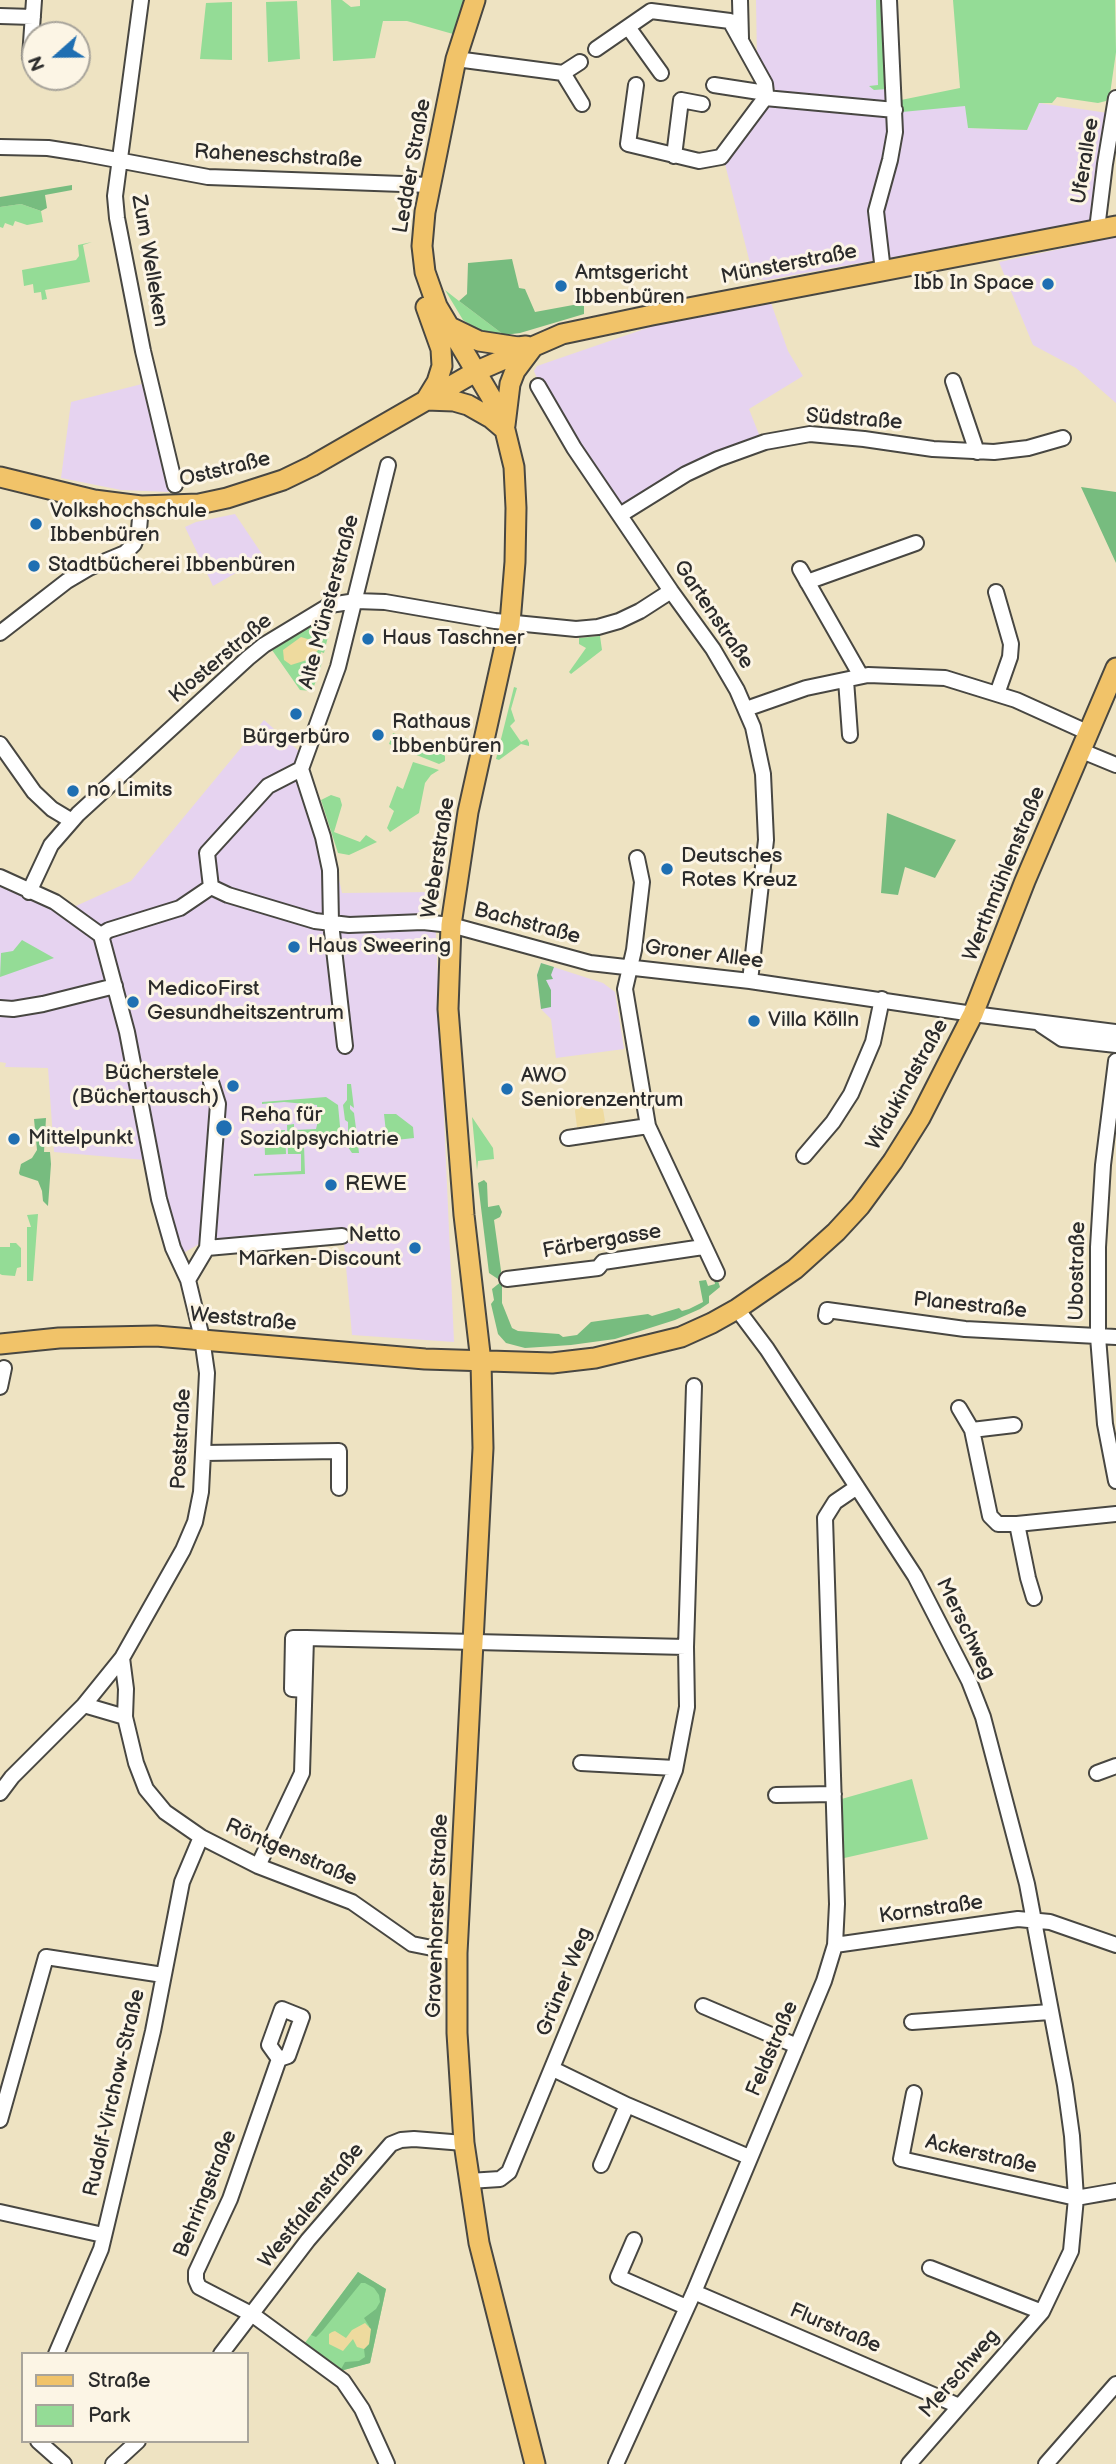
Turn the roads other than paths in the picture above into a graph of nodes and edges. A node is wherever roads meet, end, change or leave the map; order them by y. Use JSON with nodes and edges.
{"nodes":[{"id":1,"x":34,"y":0,"type":"edge"},
{"id":2,"x":141,"y":0,"type":"edge"},
{"id":3,"x":475,"y":0,"type":"edge"},
{"id":4,"x":740,"y":0,"type":"edge"},
{"id":5,"x":889,"y":0,"type":"edge"},
{"id":6,"x":0,"y":16,"type":"edge"},
{"id":7,"x":33,"y":17,"type":"junction"},
{"id":8,"x":33,"y":21,"type":"edge"},
{"id":9,"x":628,"y":27,"type":"junction"},
{"id":10,"x":741,"y":39,"type":"junction"},
{"id":11,"x":596,"y":49,"type":"dead end"},
{"id":12,"x":456,"y":59,"type":"junction"},
{"id":13,"x":580,"y":62,"type":"dead end"},
{"id":14,"x":563,"y":73,"type":"junction"},
{"id":15,"x":661,"y":73,"type":"dead end"},
{"id":16,"x":636,"y":85,"type":"dead end"},
{"id":17,"x":715,"y":85,"type":"dead end"},
{"id":18,"x":765,"y":95,"type":"junction"},
{"id":19,"x":1116,"y":98,"type":"edge"},
{"id":20,"x":582,"y":104,"type":"dead end"},
{"id":21,"x":702,"y":104,"type":"dead end"},
{"id":22,"x":895,"y":110,"type":"junction"},
{"id":23,"x":0,"y":147,"type":"edge"},
{"id":24,"x":674,"y":156,"type":"junction"},
{"id":25,"x":119,"y":161,"type":"junction"},
{"id":26,"x":430,"y":186,"type":"junction"},
{"id":27,"x":1107,"y":228,"type":"edge"},
{"id":28,"x":883,"y":271,"type":"junction"},
{"id":29,"x":428,"y":282,"type":"junction"},
{"id":30,"x":447,"y":325,"type":"junction"},
{"id":31,"x":536,"y":344,"type":"junction"},
{"id":32,"x":477,"y":371,"type":"junction"},
{"id":33,"x":953,"y":382,"type":"dead end"},
{"id":34,"x":538,"y":386,"type":"dead end"},
{"id":35,"x":426,"y":400,"type":"junction"},
{"id":36,"x":505,"y":430,"type":"junction"},
{"id":37,"x":1063,"y":439,"type":"dead end"},
{"id":38,"x":977,"y":452,"type":"junction"},
{"id":39,"x":388,"y":465,"type":"dead end"},
{"id":40,"x":0,"y":477,"type":"edge"},
{"id":41,"x":175,"y":485,"type":"dead end"},
{"id":42,"x":141,"y":506,"type":"junction"},
{"id":43,"x":620,"y":515,"type":"junction"},
{"id":44,"x":916,"y":543,"type":"dead end"},
{"id":45,"x":671,"y":591,"type":"junction"},
{"id":46,"x":996,"y":592,"type":"dead end"},
{"id":47,"x":356,"y":601,"type":"junction"},
{"id":48,"x":510,"y":622,"type":"junction"},
{"id":49,"x":0,"y":633,"type":"edge"},
{"id":50,"x":1116,"y":668,"type":"edge"},
{"id":51,"x":854,"y":678,"type":"junction"},
{"id":52,"x":997,"y":694,"type":"junction"},
{"id":53,"x":746,"y":709,"type":"junction"},
{"id":54,"x":850,"y":735,"type":"dead end"},
{"id":55,"x":1085,"y":742,"type":"junction"},
{"id":56,"x":0,"y":744,"type":"edge"},
{"id":57,"x":1116,"y":765,"type":"edge"},
{"id":58,"x":301,"y":769,"type":"junction"},
{"id":59,"x":72,"y":821,"type":"junction"},
{"id":60,"x":637,"y":858,"type":"dead end"},
{"id":61,"x":0,"y":877,"type":"edge"},
{"id":62,"x":211,"y":887,"type":"junction"},
{"id":63,"x":29,"y":892,"type":"junction"},
{"id":64,"x":331,"y":923,"type":"junction"},
{"id":65,"x":451,"y":925,"type":"junction"},
{"id":66,"x":106,"y":933,"type":"junction"},
{"id":67,"x":629,"y":967,"type":"junction"},
{"id":68,"x":750,"y":981,"type":"junction"},
{"id":69,"x":115,"y":986,"type":"junction"},
{"id":70,"x":882,"y":999,"type":"junction"},
{"id":71,"x":0,"y":1008,"type":"edge"},
{"id":72,"x":973,"y":1014,"type":"junction"},
{"id":73,"x":1036,"y":1022,"type":"junction"},
{"id":74,"x":1116,"y":1032,"type":"edge"},
{"id":75,"x":1116,"y":1045,"type":"edge"},
{"id":76,"x":345,"y":1046,"type":"dead end"},
{"id":77,"x":1116,"y":1061,"type":"edge"},
{"id":78,"x":211,"y":1082,"type":"dead end"},
{"id":79,"x":648,"y":1126,"type":"junction"},
{"id":80,"x":568,"y":1138,"type":"dead end"},
{"id":81,"x":804,"y":1156,"type":"dead end"},
{"id":82,"x":342,"y":1236,"type":"dead end"},
{"id":83,"x":703,"y":1247,"type":"junction"},
{"id":84,"x":207,"y":1248,"type":"junction"},
{"id":85,"x":717,"y":1273,"type":"dead end"},
{"id":86,"x":508,"y":1279,"type":"dead end"},
{"id":87,"x":188,"y":1280,"type":"junction"},
{"id":88,"x":737,"y":1309,"type":"junction"},
{"id":89,"x":826,"y":1316,"type":"dead end"},
{"id":90,"x":1098,"y":1337,"type":"junction"},
{"id":91,"x":1116,"y":1337,"type":"edge"},
{"id":92,"x":202,"y":1338,"type":"junction"},
{"id":93,"x":0,"y":1344,"type":"edge"},
{"id":94,"x":481,"y":1362,"type":"junction"},
{"id":95,"x":4,"y":1368,"type":"dead end"},
{"id":96,"x":694,"y":1386,"type":"dead end"},
{"id":97,"x":0,"y":1387,"type":"edge"},
{"id":98,"x":959,"y":1408,"type":"dead end"},
{"id":99,"x":1014,"y":1425,"type":"dead end"},
{"id":100,"x":972,"y":1430,"type":"junction"},
{"id":101,"x":204,"y":1452,"type":"junction"},
{"id":102,"x":1116,"y":1481,"type":"edge"},
{"id":103,"x":856,"y":1487,"type":"junction"},
{"id":104,"x":339,"y":1488,"type":"dead end"},
{"id":105,"x":1116,"y":1514,"type":"edge"},
{"id":106,"x":1017,"y":1524,"type":"junction"},
{"id":107,"x":1034,"y":1598,"type":"dead end"},
{"id":108,"x":474,"y":1643,"type":"junction"},
{"id":109,"x":686,"y":1647,"type":"junction"},
{"id":110,"x":122,"y":1658,"type":"junction"},
{"id":111,"x":84,"y":1705,"type":"junction"},
{"id":112,"x":125,"y":1717,"type":"junction"},
{"id":113,"x":581,"y":1763,"type":"dead end"},
{"id":114,"x":1116,"y":1766,"type":"edge"},
{"id":115,"x":675,"y":1768,"type":"junction"},
{"id":116,"x":1097,"y":1773,"type":"dead end"},
{"id":117,"x":6,"y":1777,"type":"edge"},
{"id":118,"x":0,"y":1793,"type":"edge"},
{"id":119,"x":834,"y":1794,"type":"junction"},
{"id":120,"x":776,"y":1795,"type":"dead end"},
{"id":121,"x":201,"y":1836,"type":"junction"},
{"id":122,"x":258,"y":1866,"type":"junction"},
{"id":123,"x":1033,"y":1920,"type":"junction"},
{"id":124,"x":835,"y":1945,"type":"junction"},
{"id":125,"x":1116,"y":1945,"type":"edge"},
{"id":126,"x":457,"y":1953,"type":"junction"},
{"id":127,"x":163,"y":1975,"type":"junction"},
{"id":128,"x":703,"y":2006,"type":"dead end"},
{"id":129,"x":1050,"y":2012,"type":"junction"},
{"id":130,"x":912,"y":2022,"type":"dead end"},
{"id":131,"x":797,"y":2046,"type":"junction"},
{"id":132,"x":279,"y":2059,"type":"dead end"},
{"id":133,"x":552,"y":2069,"type":"junction"},
{"id":134,"x":914,"y":2093,"type":"dead end"},
{"id":135,"x":627,"y":2105,"type":"junction"},
{"id":136,"x":0,"y":2120,"type":"edge"},
{"id":137,"x":464,"y":2143,"type":"junction"},
{"id":138,"x":749,"y":2157,"type":"junction"},
{"id":139,"x":601,"y":2165,"type":"dead end"},
{"id":140,"x":469,"y":2181,"type":"junction"},
{"id":141,"x":1116,"y":2191,"type":"edge"},
{"id":142,"x":1076,"y":2198,"type":"junction"},
{"id":143,"x":0,"y":2212,"type":"edge"},
{"id":144,"x":103,"y":2235,"type":"junction"},
{"id":145,"x":634,"y":2240,"type":"dead end"},
{"id":146,"x":930,"y":2268,"type":"dead end"},
{"id":147,"x":694,"y":2292,"type":"junction"},
{"id":148,"x":686,"y":2307,"type":"junction"},
{"id":149,"x":1042,"y":2312,"type":"junction"},
{"id":150,"x":253,"y":2315,"type":"junction"},
{"id":151,"x":57,"y":2352,"type":"edge"},
{"id":152,"x":223,"y":2352,"type":"edge"},
{"id":153,"x":1116,"y":2384,"type":"edge"},
{"id":154,"x":959,"y":2406,"type":"junction"},
{"id":155,"x":40,"y":2443,"type":"edge"},
{"id":156,"x":136,"y":2443,"type":"edge"},
{"id":157,"x":64,"y":2464,"type":"edge"},
{"id":158,"x":113,"y":2464,"type":"edge"},
{"id":159,"x":387,"y":2464,"type":"edge"},
{"id":160,"x":535,"y":2464,"type":"edge"},
{"id":161,"x":616,"y":2464,"type":"edge"},
{"id":162,"x":909,"y":2464,"type":"edge"},
{"id":163,"x":1046,"y":2464,"type":"edge"}],
"edges":[{"from":1,"to":7,"type":"street"},
{"from":2,"to":25,"type":"street","name":"Zum Welleken"},
{"from":3,"to":12,"type":"main road","name":"Ledder Straße"},
{"from":4,"to":10,"type":"street"},
{"from":5,"to":22,"type":"street"},
{"from":6,"to":7,"type":"street"},
{"from":7,"to":8,"type":"street"},
{"from":9,"to":10,"type":"street"},
{"from":9,"to":11,"type":"street"},
{"from":9,"to":15,"type":"street"},
{"from":10,"to":18,"type":"street"},
{"from":12,"to":14,"type":"street"},
{"from":12,"to":26,"type":"main road","name":"Ledder Straße"},
{"from":13,"to":14,"type":"street"},
{"from":14,"to":20,"type":"street"},
{"from":16,"to":24,"type":"street"},
{"from":17,"to":18,"type":"street"},
{"from":18,"to":22,"type":"street"},
{"from":18,"to":24,"type":"street"},
{"from":19,"to":27,"type":"street","name":"Uferallee"},
{"from":21,"to":24,"type":"street"},
{"from":22,"to":28,"type":"street"},
{"from":23,"to":25,"type":"street","name":"Raheneschstraße"},
{"from":25,"to":26,"type":"street","name":"Raheneschstraße"},
{"from":25,"to":41,"type":"street","name":"Zum Welleken"},
{"from":26,"to":29,"type":"main road","name":"Ledder Straße"},
{"from":27,"to":28,"type":"main road","name":"Münsterstraße"},
{"from":28,"to":31,"type":"main road","name":"Münsterstraße"},
{"from":29,"to":30,"type":"main road","name":"Ledder Straße"},
{"from":29,"to":35,"type":"main road"},
{"from":30,"to":31,"type":"main road"},
{"from":30,"to":32,"type":"main road","name":"Ledder Straße"},
{"from":31,"to":32,"type":"main road","name":"Münsterstraße"},
{"from":31,"to":36,"type":"main road"},
{"from":32,"to":35,"type":"main road","name":"Oststraße"},
{"from":32,"to":36,"type":"main road","name":"Weberstraße"},
{"from":33,"to":38,"type":"street"},
{"from":34,"to":43,"type":"street","name":"Gartenstraße"},
{"from":35,"to":36,"type":"main road"},
{"from":35,"to":42,"type":"main road","name":"Oststraße"},
{"from":36,"to":48,"type":"main road","name":"Weberstraße"},
{"from":37,"to":38,"type":"street","name":"Südstraße"},
{"from":38,"to":43,"type":"street","name":"Südstraße"},
{"from":39,"to":47,"type":"street","name":"Alte Münsterstraße"},
{"from":40,"to":42,"type":"main road","name":"Oststraße"},
{"from":42,"to":49,"type":"street"},
{"from":43,"to":45,"type":"street","name":"Gartenstraße"},
{"from":44,"to":51,"type":"street"},
{"from":45,"to":48,"type":"street","name":"Klosterstraße"},
{"from":45,"to":53,"type":"street","name":"Gartenstraße"},
{"from":46,"to":52,"type":"street"},
{"from":47,"to":48,"type":"street","name":"Klosterstraße"},
{"from":47,"to":58,"type":"street","name":"Alte Münsterstraße"},
{"from":47,"to":59,"type":"street","name":"Klosterstraße"},
{"from":48,"to":65,"type":"main road","name":"Weberstraße"},
{"from":50,"to":55,"type":"main road","name":"Werthmühlenstraße"},
{"from":51,"to":52,"type":"street"},
{"from":51,"to":53,"type":"street"},
{"from":51,"to":54,"type":"street"},
{"from":52,"to":55,"type":"street"},
{"from":53,"to":68,"type":"street","name":"Gartenstraße"},
{"from":55,"to":57,"type":"street"},
{"from":55,"to":72,"type":"main road","name":"Werthmühlenstraße"},
{"from":56,"to":59,"type":"street"},
{"from":58,"to":62,"type":"street"},
{"from":58,"to":64,"type":"street"},
{"from":59,"to":63,"type":"street","name":"Klosterstraße"},
{"from":60,"to":67,"type":"street","name":"Groner Allee"},
{"from":61,"to":63,"type":"street"},
{"from":62,"to":64,"type":"street","name":"Bachstraße"},
{"from":62,"to":66,"type":"street"},
{"from":63,"to":66,"type":"street"},
{"from":64,"to":65,"type":"street","name":"Bachstraße"},
{"from":64,"to":76,"type":"street"},
{"from":65,"to":67,"type":"street","name":"Bachstraße"},
{"from":65,"to":94,"type":"main road","name":"Weberstraße"},
{"from":66,"to":69,"type":"street","name":"Poststraße"},
{"from":67,"to":68,"type":"street","name":"Groner Allee"},
{"from":67,"to":79,"type":"street"},
{"from":68,"to":70,"type":"street","name":"Groner Allee"},
{"from":69,"to":71,"type":"street"},
{"from":69,"to":87,"type":"street","name":"Poststraße"},
{"from":70,"to":72,"type":"street","name":"Groner Allee"},
{"from":70,"to":81,"type":"street"},
{"from":72,"to":73,"type":"street","name":"Groner Allee"},
{"from":72,"to":88,"type":"main road","name":"Widukindstraße"},
{"from":73,"to":74,"type":"street","name":"Groner Allee"},
{"from":73,"to":75,"type":"street","name":"Groner Allee"},
{"from":77,"to":90,"type":"street","name":"Ubostraße"},
{"from":78,"to":84,"type":"street"},
{"from":79,"to":80,"type":"street"},
{"from":79,"to":83,"type":"street"},
{"from":82,"to":84,"type":"street"},
{"from":83,"to":85,"type":"street"},
{"from":83,"to":86,"type":"street","name":"Färbergasse"},
{"from":84,"to":87,"type":"street"},
{"from":87,"to":92,"type":"street","name":"Poststraße"},
{"from":88,"to":94,"type":"main road","name":"Widukindstraße"},
{"from":88,"to":103,"type":"street","name":"Merschweg"},
{"from":89,"to":90,"type":"street","name":"Planestraße"},
{"from":90,"to":91,"type":"street","name":"Planestraße"},
{"from":90,"to":102,"type":"street","name":"Ubostraße"},
{"from":92,"to":93,"type":"main road","name":"Weststraße"},
{"from":92,"to":94,"type":"main road","name":"Weststraße"},
{"from":92,"to":101,"type":"street","name":"Poststraße"},
{"from":94,"to":108,"type":"main road","name":"Gravenhorster Straße"},
{"from":95,"to":97,"type":"street"},
{"from":96,"to":109,"type":"street","name":"Grüner Weg"},
{"from":98,"to":100,"type":"street"},
{"from":99,"to":100,"type":"street"},
{"from":100,"to":106,"type":"street"},
{"from":101,"to":104,"type":"street"},
{"from":101,"to":110,"type":"street","name":"Poststraße"},
{"from":103,"to":119,"type":"street","name":"Feldstraße"},
{"from":103,"to":123,"type":"street","name":"Merschweg"},
{"from":105,"to":106,"type":"street"},
{"from":106,"to":107,"type":"street"},
{"from":108,"to":109,"type":"street"},
{"from":108,"to":122,"type":"street"},
{"from":108,"to":126,"type":"main road","name":"Gravenhorster Straße"},
{"from":109,"to":115,"type":"street","name":"Grüner Weg"},
{"from":110,"to":111,"type":"street","name":"Poststraße"},
{"from":110,"to":112,"type":"street","name":"Röntgenstraße"},
{"from":111,"to":112,"type":"street"},
{"from":111,"to":117,"type":"street","name":"Poststraße"},
{"from":112,"to":121,"type":"street","name":"Röntgenstraße"},
{"from":113,"to":115,"type":"street"},
{"from":114,"to":116,"type":"street"},
{"from":115,"to":133,"type":"street","name":"Grüner Weg"},
{"from":117,"to":118,"type":"street","name":"Poststraße"},
{"from":119,"to":120,"type":"street"},
{"from":119,"to":124,"type":"street","name":"Feldstraße"},
{"from":121,"to":122,"type":"street","name":"Röntgenstraße"},
{"from":121,"to":127,"type":"street","name":"Rudolf-Virchow-Straße"},
{"from":122,"to":126,"type":"street","name":"Röntgenstraße"},
{"from":123,"to":124,"type":"street","name":"Kornstraße"},
{"from":123,"to":125,"type":"street"},
{"from":123,"to":129,"type":"street","name":"Merschweg"},
{"from":124,"to":131,"type":"street","name":"Feldstraße"},
{"from":126,"to":137,"type":"main road","name":"Gravenhorster Straße"},
{"from":127,"to":136,"type":"street"},
{"from":127,"to":144,"type":"street","name":"Rudolf-Virchow-Straße"},
{"from":128,"to":131,"type":"street"},
{"from":129,"to":130,"type":"street"},
{"from":129,"to":142,"type":"street","name":"Merschweg"},
{"from":131,"to":138,"type":"street","name":"Feldstraße"},
{"from":132,"to":150,"type":"street","name":"Behringstraße"},
{"from":133,"to":135,"type":"street"},
{"from":133,"to":140,"type":"street","name":"Grüner Weg"},
{"from":134,"to":142,"type":"street","name":"Ackerstraße"},
{"from":135,"to":138,"type":"street"},
{"from":135,"to":139,"type":"street"},
{"from":137,"to":140,"type":"main road","name":"Gravenhorster Straße"},
{"from":137,"to":150,"type":"street","name":"Westfalenstraße"},
{"from":138,"to":147,"type":"street","name":"Feldstraße"},
{"from":140,"to":160,"type":"main road","name":"Gravenhorster Straße"},
{"from":141,"to":142,"type":"street"},
{"from":142,"to":149,"type":"street","name":"Merschweg"},
{"from":143,"to":144,"type":"street"},
{"from":144,"to":151,"type":"street","name":"Rudolf-Virchow-Straße"},
{"from":145,"to":148,"type":"street"},
{"from":146,"to":149,"type":"street"},
{"from":147,"to":148,"type":"street","name":"Feldstraße"},
{"from":147,"to":154,"type":"street","name":"Flurstraße"},
{"from":148,"to":161,"type":"street","name":"Feldstraße"},
{"from":149,"to":154,"type":"street","name":"Merschweg"},
{"from":150,"to":152,"type":"street","name":"Westfalenstraße"},
{"from":150,"to":159,"type":"street"},
{"from":153,"to":163,"type":"street"},
{"from":154,"to":162,"type":"street","name":"Merschweg"},
{"from":155,"to":157,"type":"street"},
{"from":156,"to":158,"type":"street"}]}
